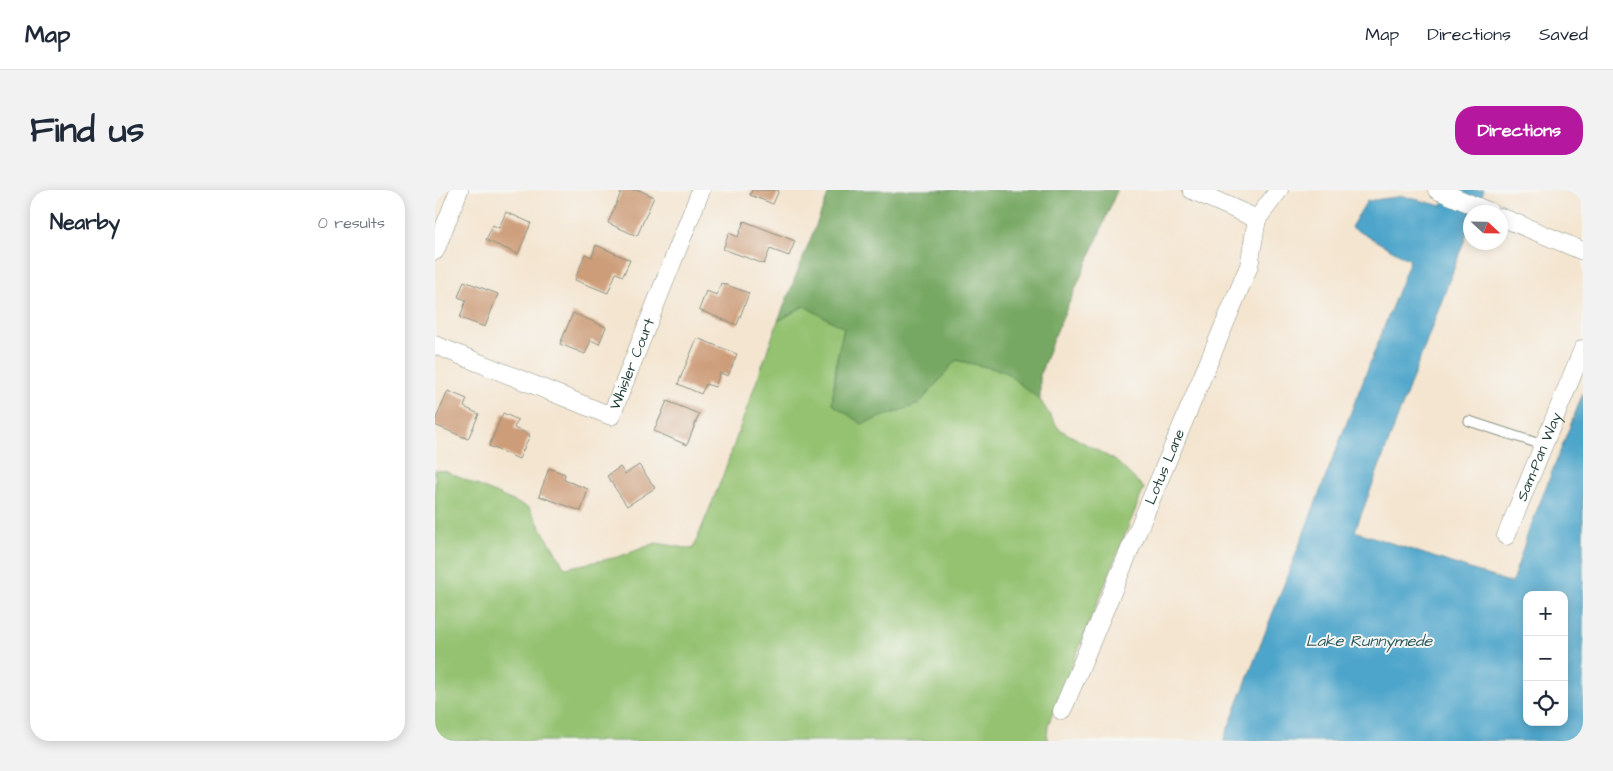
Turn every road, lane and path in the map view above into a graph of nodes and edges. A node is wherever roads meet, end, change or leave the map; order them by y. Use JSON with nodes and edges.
{"nodes":[{"id":1,"x":459,"y":190,"type":"edge"},
{"id":2,"x":701,"y":190,"type":"edge"},
{"id":3,"x":1192,"y":190,"type":"edge"},
{"id":4,"x":1279,"y":190,"type":"edge"},
{"id":5,"x":1437,"y":190,"type":"edge"},
{"id":6,"x":1216,"y":195,"type":"edge"},
{"id":7,"x":1472,"y":205,"type":"edge"},
{"id":8,"x":1257,"y":219,"type":"junction"},
{"id":9,"x":1508,"y":220,"type":"edge"},
{"id":10,"x":1583,"y":250,"type":"edge"},
{"id":11,"x":435,"y":251,"type":"edge"},
{"id":12,"x":435,"y":345,"type":"edge"},
{"id":13,"x":1583,"y":350,"type":"edge"},
{"id":14,"x":1469,"y":421,"type":"dead end"},
{"id":15,"x":1543,"y":445,"type":"junction"},
{"id":16,"x":1506,"y":536,"type":"dead end"},
{"id":17,"x":1062,"y":711,"type":"dead end"}],
"edges":[{"from":1,"to":11,"type":"street"},
{"from":2,"to":12,"type":"street","name":"Whisler Court"},
{"from":3,"to":6,"type":"street"},
{"from":4,"to":8,"type":"street"},
{"from":5,"to":7,"type":"street"},
{"from":6,"to":8,"type":"street"},
{"from":8,"to":17,"type":"street","name":"Lotus Lane"},
{"from":9,"to":10,"type":"street"},
{"from":13,"to":15,"type":"street","name":"Sam-Pan Way"},
{"from":14,"to":15,"type":"lane"},
{"from":15,"to":16,"type":"street","name":"Sam-Pan Way"}]}
